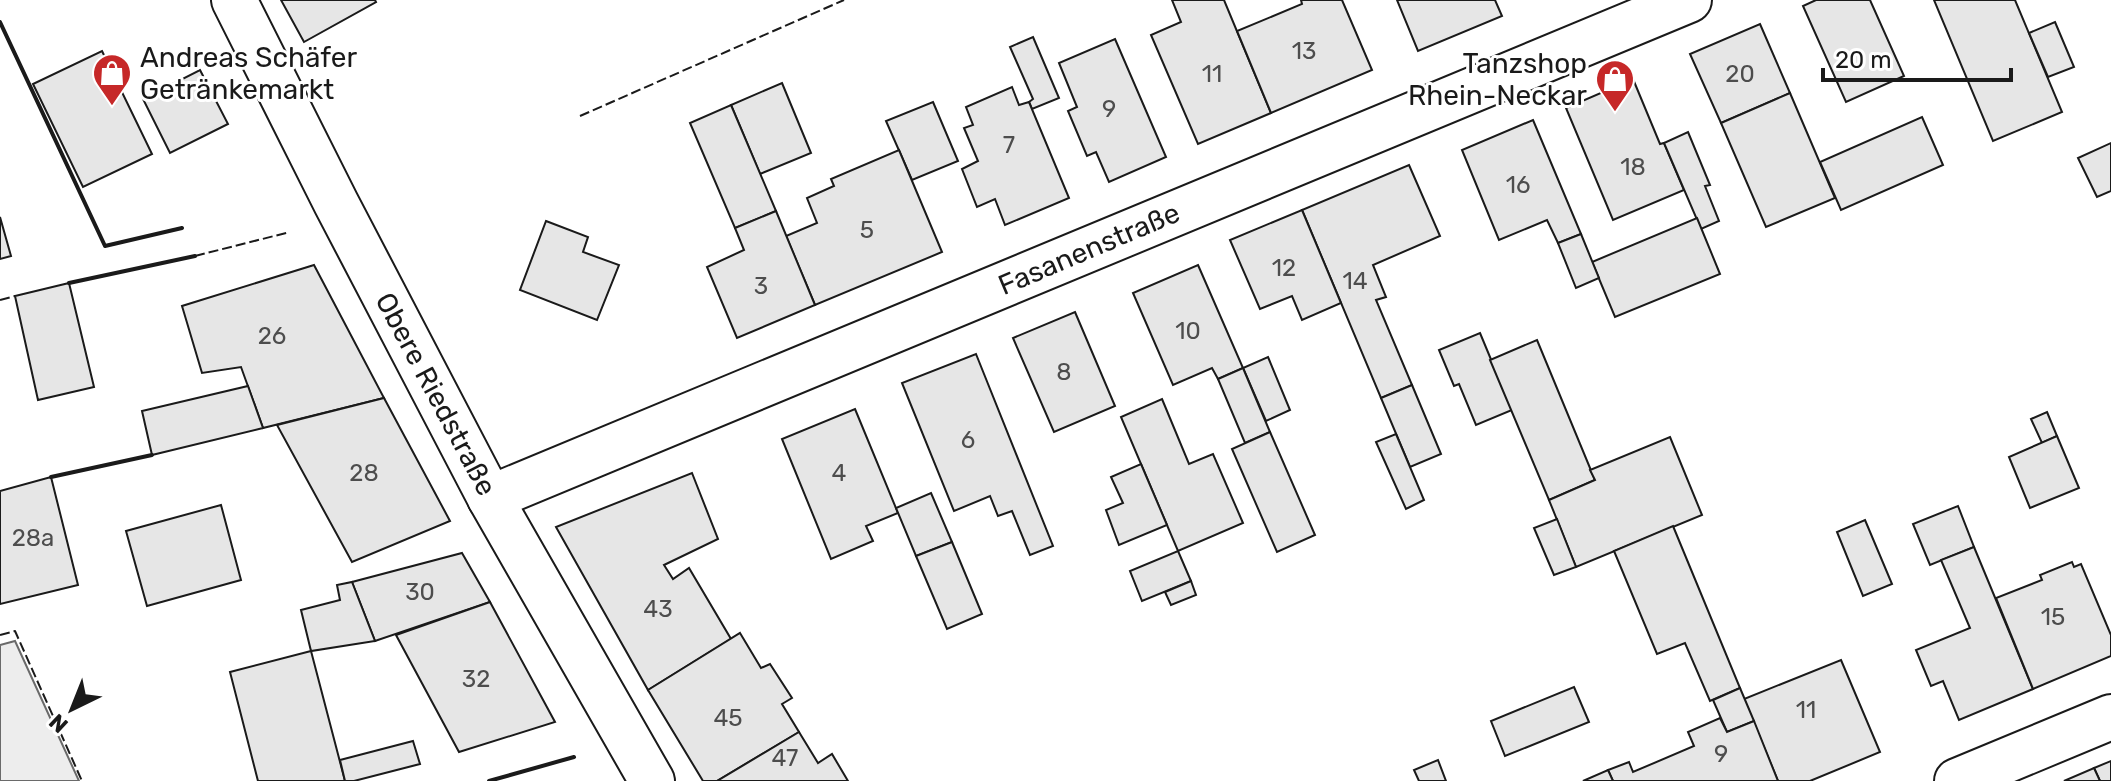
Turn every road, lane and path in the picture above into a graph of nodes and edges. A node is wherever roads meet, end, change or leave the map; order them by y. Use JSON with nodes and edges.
{"nodes":[{"id":1,"x":234,"y":0,"type":"edge"},
{"id":2,"x":1689,"y":0,"type":"edge"},
{"id":3,"x":490,"y":498,"type":"junction"},
{"id":4,"x":2111,"y":717,"type":"edge"},
{"id":5,"x":652,"y":781,"type":"edge"},
{"id":6,"x":1957,"y":781,"type":"edge"}],
"edges":[{"from":1,"to":3,"type":"street","name":"Obere Riedstraße"},
{"from":2,"to":3,"type":"street","name":"Fasanenstraße"},
{"from":3,"to":5,"type":"street","name":"Obere Riedstraße"},
{"from":4,"to":6,"type":"street"}]}
